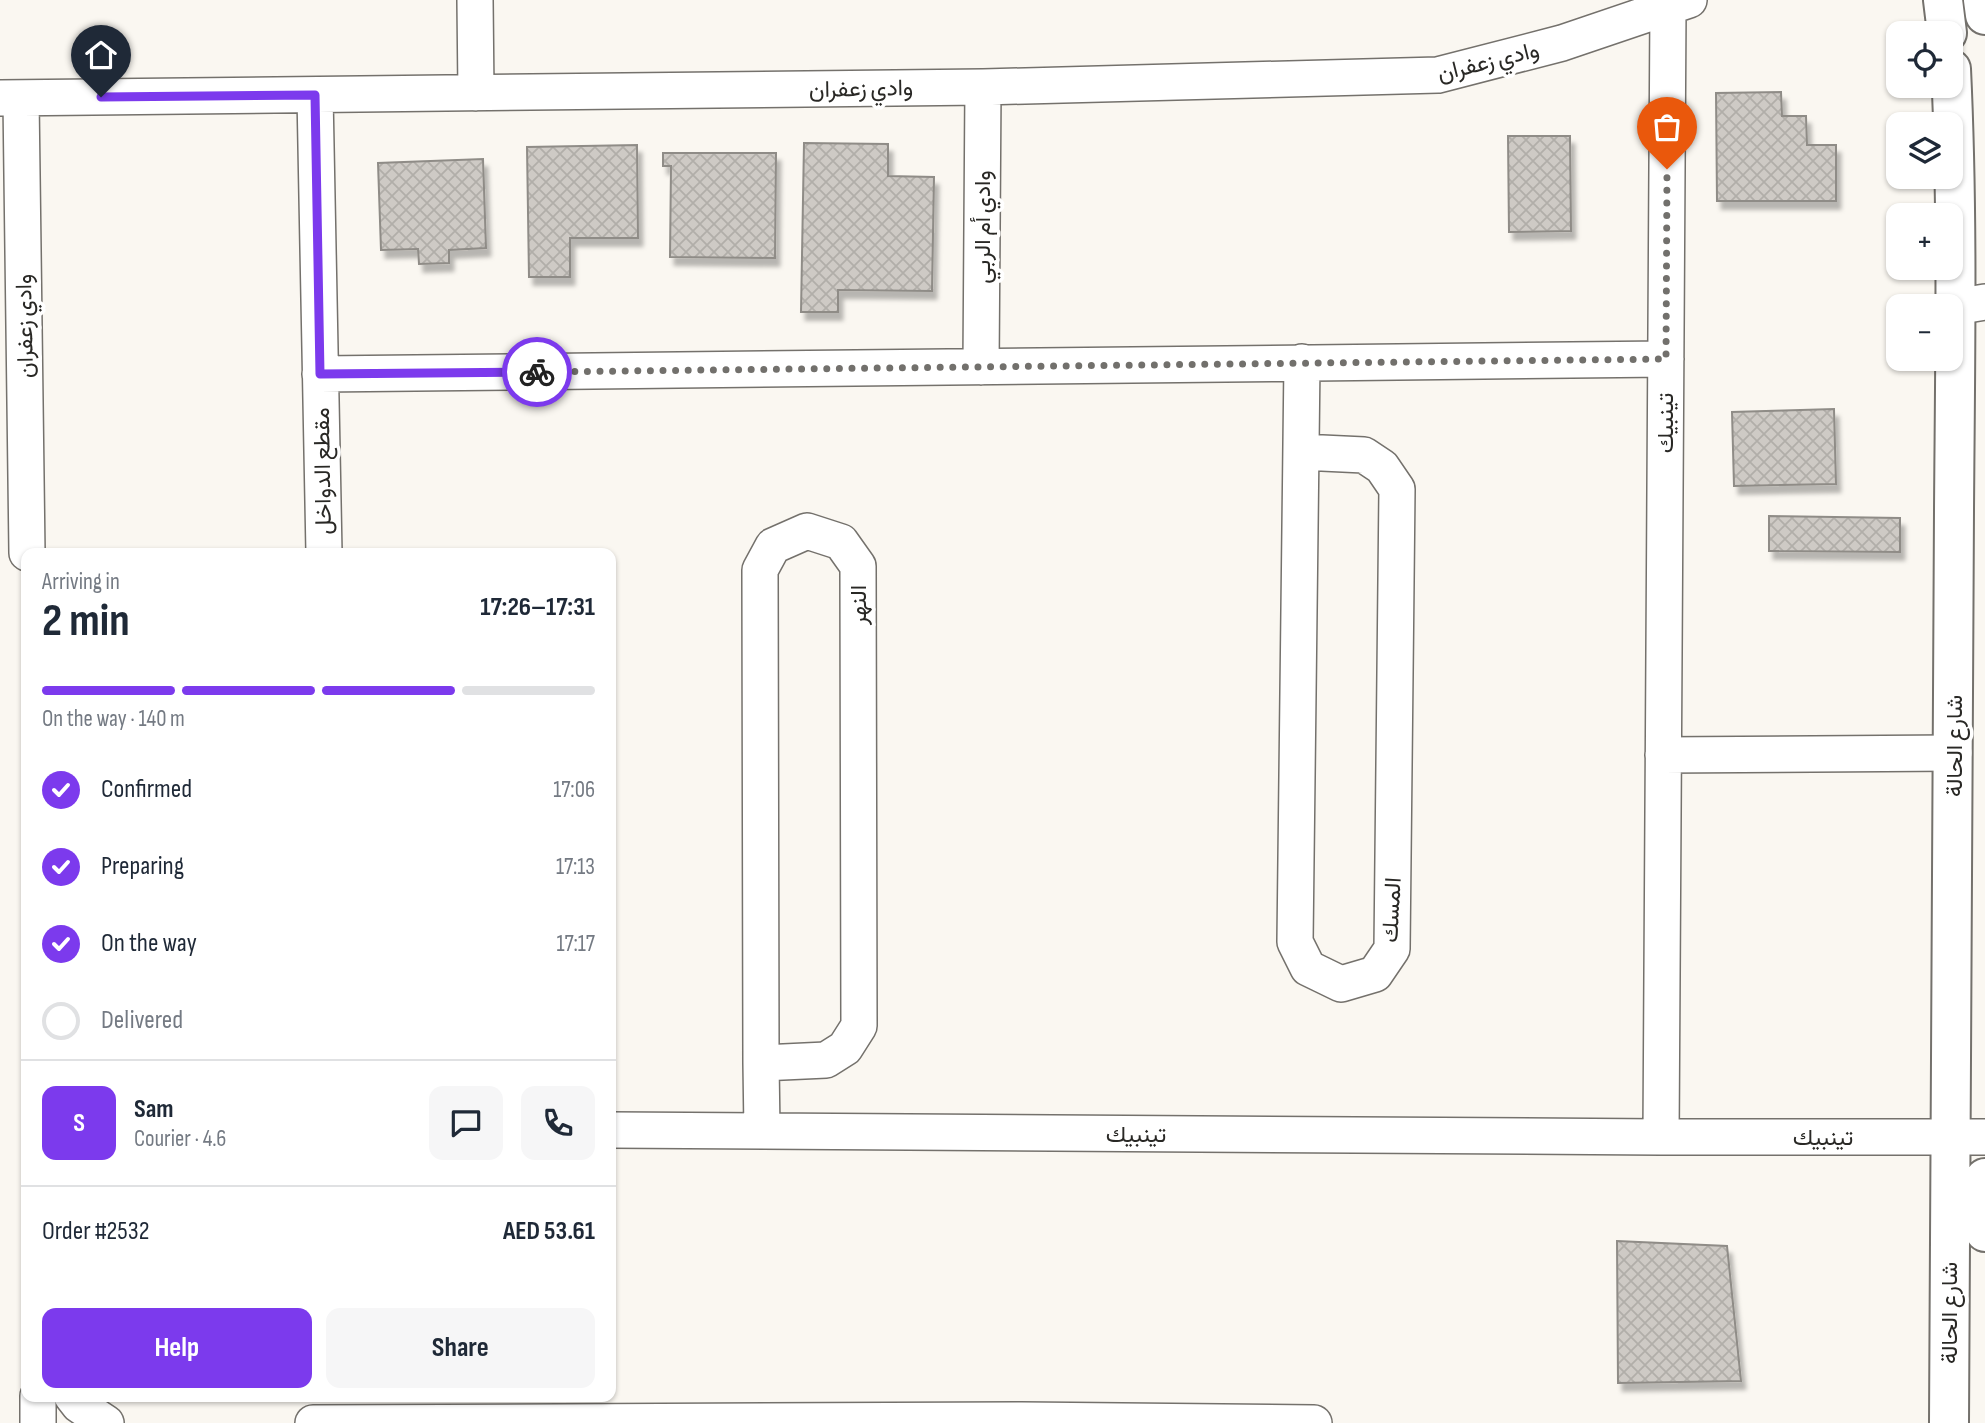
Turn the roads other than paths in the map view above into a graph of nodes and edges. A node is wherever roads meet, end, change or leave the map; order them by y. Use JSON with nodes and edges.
{"nodes":[{"id":1,"x":475,"y":0,"type":"edge"},
{"id":2,"x":1943,"y":0,"type":"edge"},
{"id":3,"x":1983,"y":0,"type":"edge"},
{"id":4,"x":1679,"y":3,"type":"edge"},
{"id":5,"x":1985,"y":15,"type":"edge"},
{"id":6,"x":1946,"y":21,"type":"edge"},
{"id":7,"x":983,"y":87,"type":"junction"},
{"id":8,"x":476,"y":93,"type":"junction"},
{"id":9,"x":315,"y":95,"type":"junction"},
{"id":10,"x":10,"y":98,"type":"edge"},
{"id":11,"x":1953,"y":98,"type":"edge"},
{"id":12,"x":1970,"y":304,"type":"edge"},
{"id":13,"x":1666,"y":359,"type":"junction"},
{"id":14,"x":1302,"y":362,"type":"junction"},
{"id":15,"x":981,"y":367,"type":"junction"},
{"id":16,"x":320,"y":374,"type":"junction"},
{"id":17,"x":1301,"y":452,"type":"junction"},
{"id":18,"x":27,"y":548,"type":"edge"},
{"id":19,"x":324,"y":548,"type":"edge"},
{"id":20,"x":1954,"y":753,"type":"junction"},
{"id":21,"x":1663,"y":755,"type":"junction"},
{"id":22,"x":761,"y":1063,"type":"junction"},
{"id":23,"x":616,"y":1130,"type":"edge"},
{"id":24,"x":762,"y":1131,"type":"junction"},
{"id":25,"x":1661,"y":1137,"type":"junction"},
{"id":26,"x":1967,"y":1137,"type":"edge"},
{"id":27,"x":1985,"y":1178,"type":"edge"},
{"id":28,"x":1973,"y":1201,"type":"edge"},
{"id":29,"x":1985,"y":1232,"type":"edge"},
{"id":30,"x":38,"y":1402,"type":"edge"},
{"id":31,"x":77,"y":1402,"type":"edge"},
{"id":32,"x":340,"y":1402,"type":"edge"},
{"id":33,"x":1022,"y":1422,"type":"edge"},
{"id":34,"x":38,"y":1423,"type":"edge"},
{"id":35,"x":106,"y":1423,"type":"edge"},
{"id":36,"x":313,"y":1423,"type":"edge"},
{"id":37,"x":340,"y":1423,"type":"edge"},
{"id":38,"x":1314,"y":1423,"type":"edge"},
{"id":39,"x":1949,"y":1423,"type":"edge"}],
"edges":[{"from":1,"to":8,"type":"street"},
{"from":2,"to":6,"type":"main road"},
{"from":3,"to":5,"type":"main road"},
{"from":4,"to":7,"type":"street","name":"وادي زعفران"},
{"from":4,"to":13,"type":"street","name":"تينبيك"},
{"from":7,"to":8,"type":"street","name":"وادي زعفران"},
{"from":7,"to":15,"type":"street","name":"وادي أم الربي"},
{"from":8,"to":9,"type":"street","name":"وادي زعفران"},
{"from":9,"to":10,"type":"street","name":"وادي زعفران"},
{"from":9,"to":16,"type":"street","name":"مقطع الدواخل"},
{"from":10,"to":18,"type":"street","name":"وادي زعفران"},
{"from":11,"to":12,"type":"main road","name":"شارع الحالة"},
{"from":12,"to":20,"type":"main road","name":"شارع الحالة"},
{"from":13,"to":14,"type":"street"},
{"from":13,"to":21,"type":"street","name":"تينبيك"},
{"from":14,"to":15,"type":"street"},
{"from":14,"to":17,"type":"street","name":"المسك"},
{"from":15,"to":16,"type":"street"},
{"from":16,"to":19,"type":"street","name":"مقطع الدواخل"},
{"from":17,"to":17,"type":"street","name":"المسك"},
{"from":20,"to":21,"type":"street"},
{"from":20,"to":26,"type":"main road","name":"شارع الحالة"},
{"from":21,"to":25,"type":"street","name":"تينبيك"},
{"from":22,"to":22,"type":"street","name":"النهر"},
{"from":22,"to":24,"type":"street","name":"النهر"},
{"from":23,"to":24,"type":"street","name":"تينبيك"},
{"from":24,"to":25,"type":"street","name":"تينبيك"},
{"from":25,"to":26,"type":"street","name":"تينبيك"},
{"from":26,"to":28,"type":"main road","name":"شارع الحالة"},
{"from":27,"to":28,"type":"main road","name":"شارع الحالة"},
{"from":28,"to":29,"type":"main road","name":"شارع الحالة"},
{"from":28,"to":39,"type":"main road","name":"شارع الحالة"},
{"from":30,"to":34,"type":"street"},
{"from":31,"to":35,"type":"street"},
{"from":32,"to":37,"type":"street"},
{"from":33,"to":37,"type":"street"},
{"from":33,"to":38,"type":"street"},
{"from":36,"to":37,"type":"street"}]}
